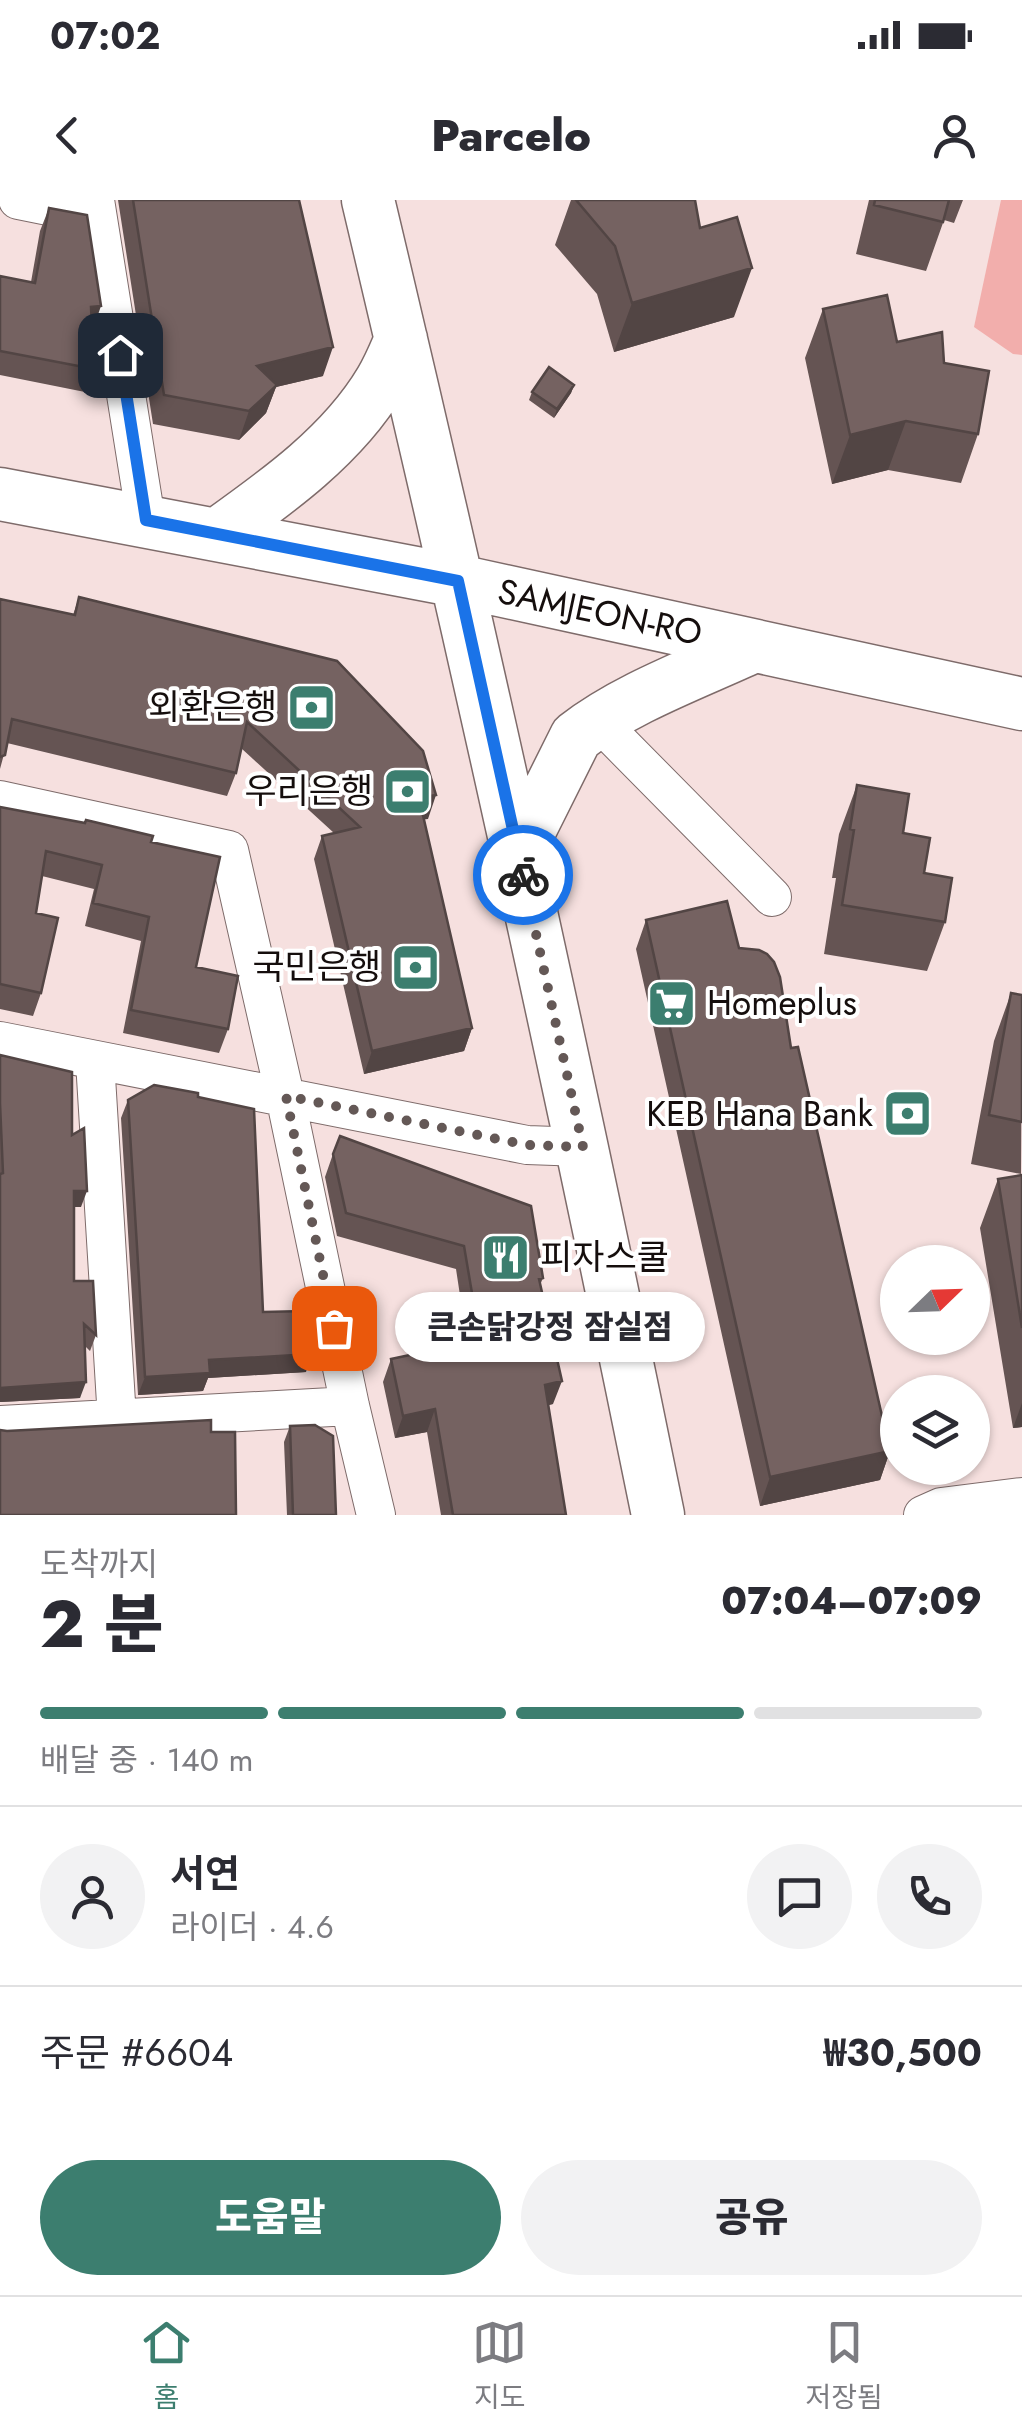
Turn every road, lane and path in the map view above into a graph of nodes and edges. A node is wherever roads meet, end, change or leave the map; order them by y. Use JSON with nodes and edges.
{"nodes":[{"id":1,"x":18,"y":200,"type":"edge"},
{"id":2,"x":368,"y":200,"type":"edge"},
{"id":3,"x":96,"y":208,"type":"edge"},
{"id":4,"x":401,"y":339,"type":"junction"},
{"id":5,"x":0,"y":494,"type":"edge"},
{"id":6,"x":146,"y":520,"type":"junction"},
{"id":7,"x":218,"y":534,"type":"junction"},
{"id":8,"x":458,"y":581,"type":"junction"},
{"id":9,"x":754,"y":646,"type":"junction"},
{"id":10,"x":1022,"y":704,"type":"edge"},
{"id":11,"x":612,"y":735,"type":"dead end"},
{"id":12,"x":0,"y":800,"type":"edge"},
{"id":13,"x":518,"y":854,"type":"junction"},
{"id":14,"x":772,"y":898,"type":"dead end"},
{"id":15,"x":0,"y":1040,"type":"edge"},
{"id":16,"x":95,"y":1061,"type":"junction"},
{"id":17,"x":286,"y":1096,"type":"junction"},
{"id":18,"x":583,"y":1147,"type":"junction"},
{"id":19,"x":350,"y":1406,"type":"junction"},
{"id":20,"x":117,"y":1418,"type":"junction"},
{"id":21,"x":0,"y":1426,"type":"edge"},
{"id":22,"x":1022,"y":1496,"type":"edge"},
{"id":23,"x":376,"y":1515,"type":"edge"},
{"id":24,"x":658,"y":1515,"type":"edge"},
{"id":25,"x":923,"y":1515,"type":"edge"}],
"edges":[{"from":1,"to":3,"type":"street"},
{"from":2,"to":4,"type":"main road"},
{"from":3,"to":6,"type":"street"},
{"from":4,"to":7,"type":"main road"},
{"from":4,"to":8,"type":"main road"},
{"from":5,"to":6,"type":"main road","name":"SAMJEON-RO"},
{"from":6,"to":7,"type":"main road","name":"SAMJEON-RO"},
{"from":7,"to":8,"type":"main road","name":"SAMJEON-RO"},
{"from":8,"to":9,"type":"main road","name":"SAMJEON-RO"},
{"from":8,"to":13,"type":"main road"},
{"from":9,"to":10,"type":"main road","name":"SAMJEON-RO"},
{"from":9,"to":13,"type":"main road"},
{"from":11,"to":14,"type":"street"},
{"from":12,"to":17,"type":"street"},
{"from":13,"to":18,"type":"main road"},
{"from":15,"to":16,"type":"street"},
{"from":16,"to":17,"type":"street"},
{"from":16,"to":20,"type":"street"},
{"from":17,"to":18,"type":"street"},
{"from":17,"to":19,"type":"street"},
{"from":18,"to":24,"type":"main road"},
{"from":19,"to":20,"type":"street"},
{"from":19,"to":23,"type":"street"},
{"from":20,"to":21,"type":"street"},
{"from":22,"to":25,"type":"street"}]}
